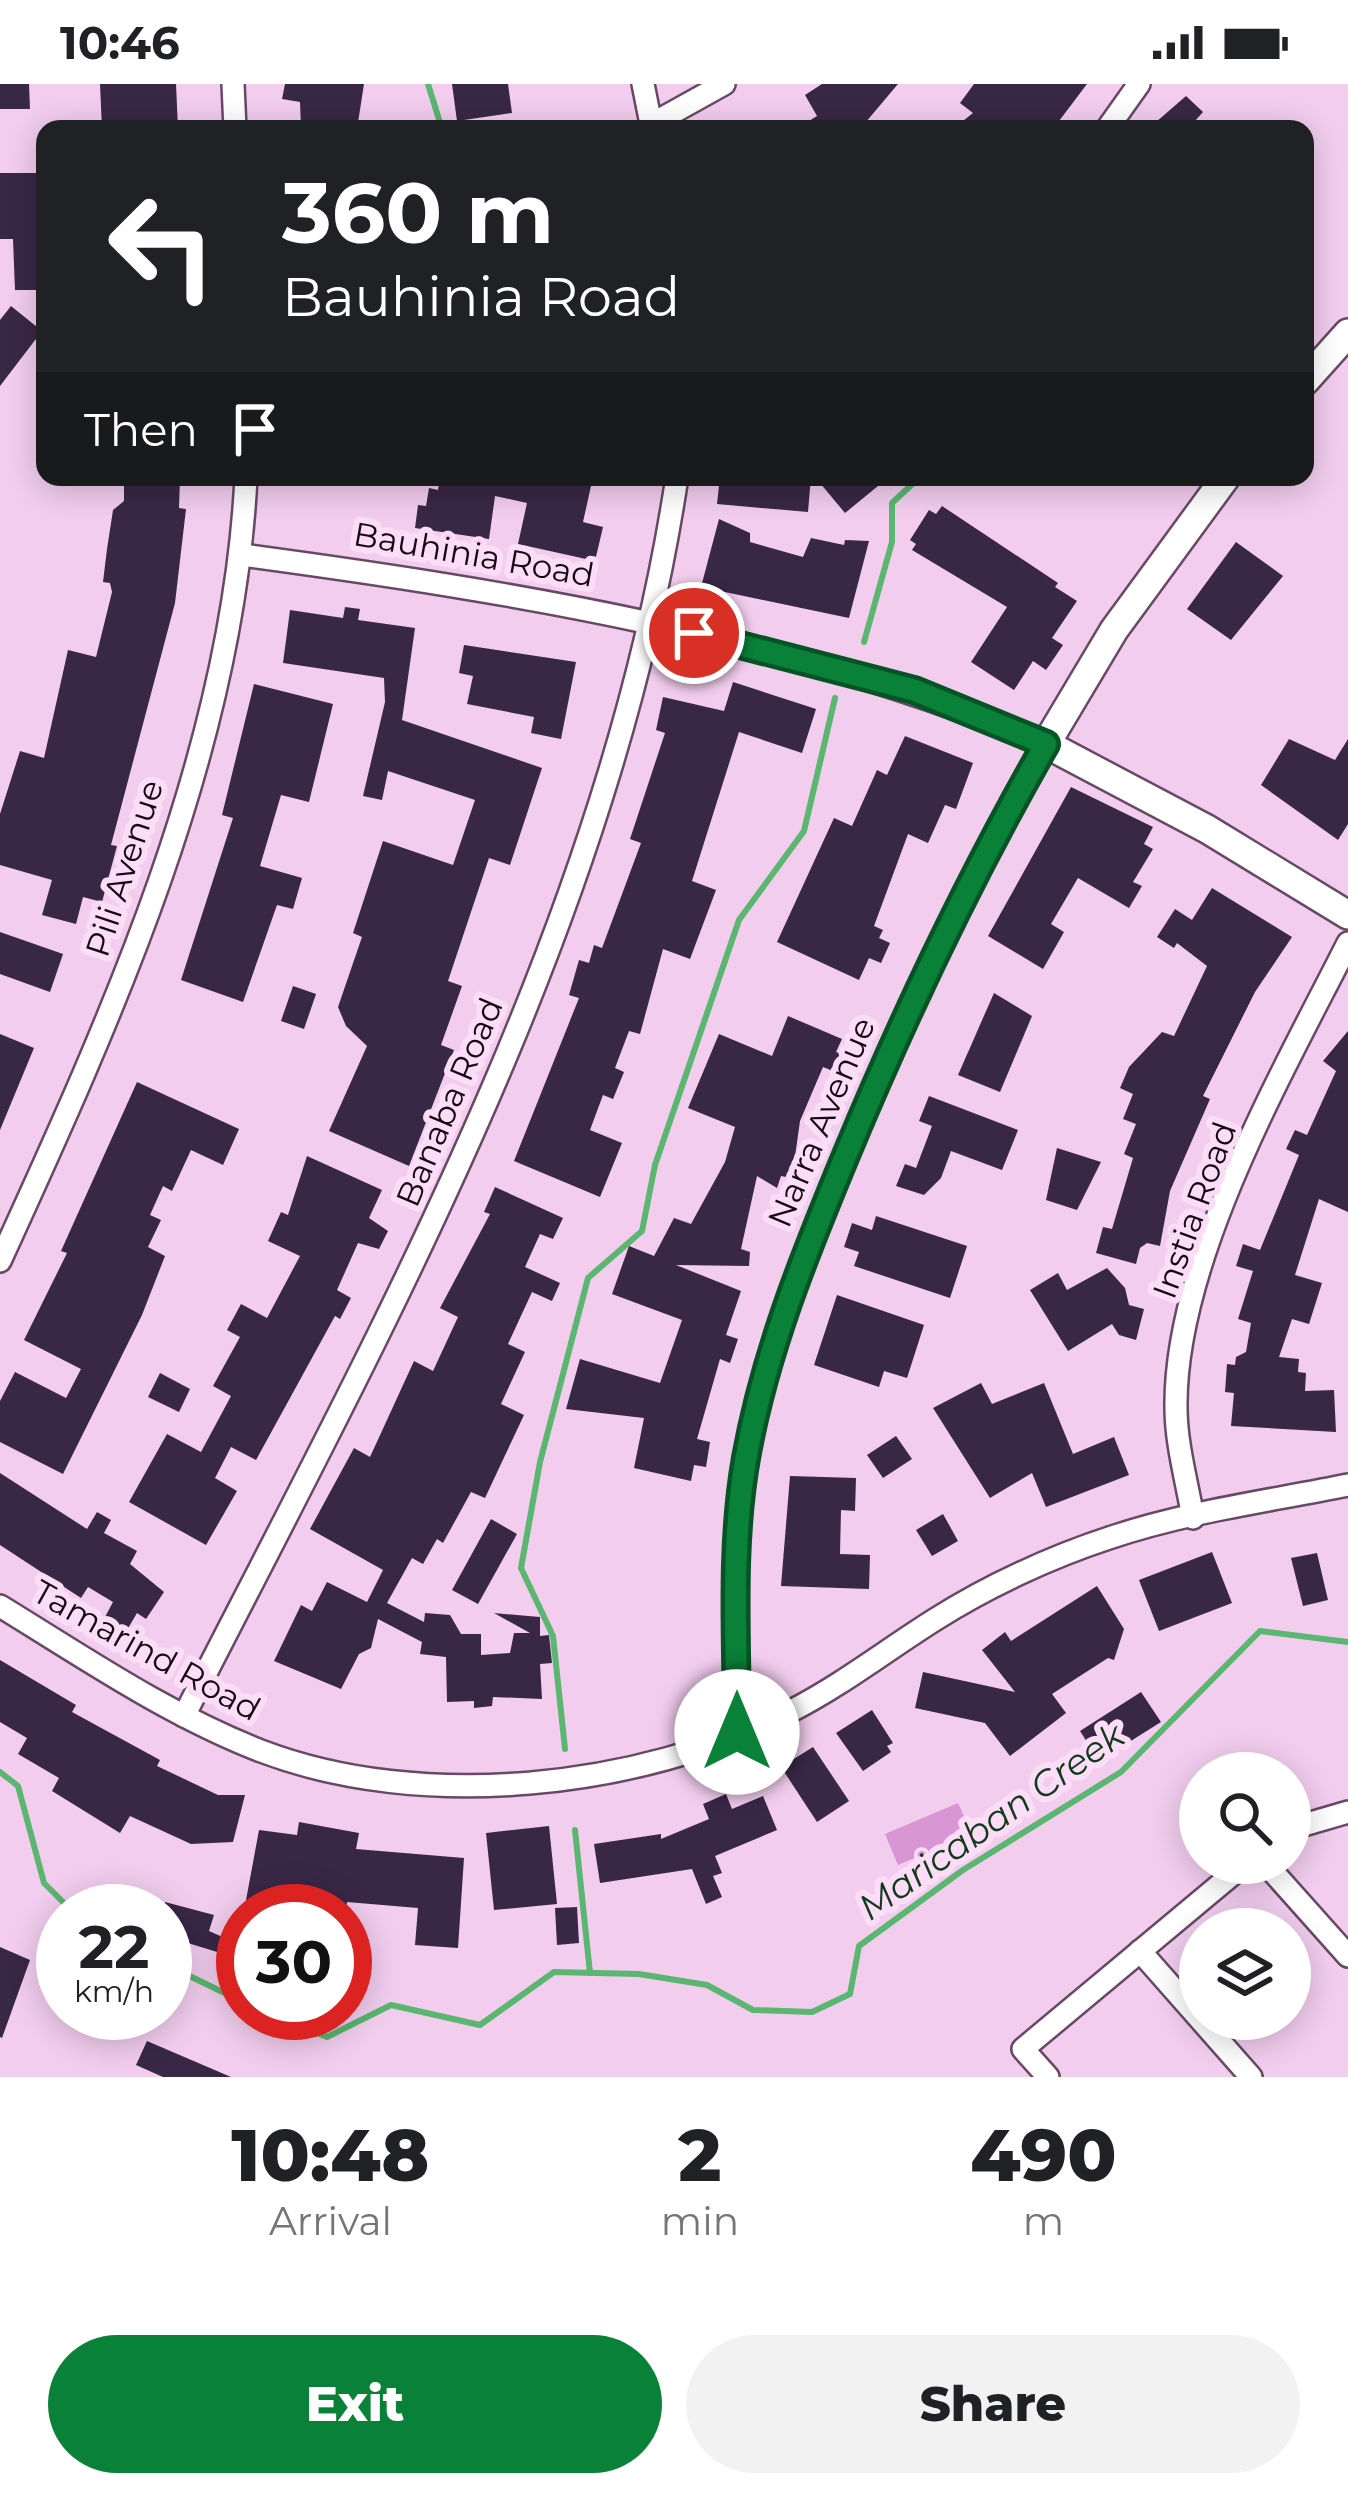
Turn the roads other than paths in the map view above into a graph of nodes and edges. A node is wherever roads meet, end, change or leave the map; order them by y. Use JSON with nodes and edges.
{"nodes":[{"id":1,"x":233,"y":84,"type":"edge"},
{"id":2,"x":644,"y":84,"type":"edge"},
{"id":3,"x":724,"y":84,"type":"edge"},
{"id":4,"x":1139,"y":84,"type":"edge"},
{"id":5,"x":235,"y":120,"type":"edge"},
{"id":6,"x":651,"y":120,"type":"edge"},
{"id":7,"x":662,"y":120,"type":"edge"},
{"id":8,"x":1113,"y":120,"type":"edge"},
{"id":9,"x":1348,"y":333,"type":"edge"},
{"id":10,"x":1314,"y":371,"type":"edge"},
{"id":11,"x":246,"y":486,"type":"edge"},
{"id":12,"x":675,"y":486,"type":"edge"},
{"id":13,"x":1219,"y":486,"type":"edge"},
{"id":14,"x":242,"y":555,"type":"junction"},
{"id":15,"x":650,"y":622,"type":"junction"},
{"id":16,"x":1046,"y":744,"type":"junction"},
{"id":17,"x":1348,"y":916,"type":"edge"},
{"id":18,"x":1348,"y":943,"type":"edge"},
{"id":19,"x":0,"y":1261,"type":"edge"},
{"id":20,"x":1348,"y":1486,"type":"edge"},
{"id":21,"x":1193,"y":1518,"type":"junction"},
{"id":22,"x":0,"y":1606,"type":"edge"},
{"id":23,"x":184,"y":1716,"type":"junction"},
{"id":24,"x":737,"y":1732,"type":"junction"},
{"id":25,"x":1348,"y":1811,"type":"edge"},
{"id":26,"x":1311,"y":1822,"type":"edge"},
{"id":27,"x":1221,"y":1884,"type":"edge"},
{"id":28,"x":1284,"y":1884,"type":"edge"},
{"id":29,"x":1140,"y":1951,"type":"junction"},
{"id":30,"x":1348,"y":1956,"type":"edge"},
{"id":31,"x":1048,"y":2077,"type":"edge"},
{"id":32,"x":1251,"y":2077,"type":"edge"}],
"edges":[{"from":1,"to":5,"type":"street"},
{"from":2,"to":6,"type":"street"},
{"from":3,"to":7,"type":"street"},
{"from":4,"to":8,"type":"street"},
{"from":9,"to":10,"type":"street"},
{"from":11,"to":14,"type":"street","name":"Pili Avenue"},
{"from":12,"to":15,"type":"street","name":"Banaba Road"},
{"from":13,"to":16,"type":"street","name":"Narra Avenue"},
{"from":14,"to":15,"type":"street","name":"Bauhinia Road"},
{"from":14,"to":19,"type":"street","name":"Pili Avenue"},
{"from":15,"to":16,"type":"street","name":"Bauhinia Road"},
{"from":15,"to":23,"type":"street","name":"Banaba Road"},
{"from":16,"to":17,"type":"street","name":"Bauhinia Road"},
{"from":16,"to":24,"type":"street","name":"Narra Avenue"},
{"from":18,"to":21,"type":"street","name":"Instia Road"},
{"from":20,"to":21,"type":"street","name":"Tamarind Road"},
{"from":21,"to":24,"type":"street","name":"Tamarind Road"},
{"from":22,"to":23,"type":"street","name":"Tamarind Road"},
{"from":23,"to":24,"type":"street","name":"Tamarind Road"},
{"from":25,"to":26,"type":"street"},
{"from":27,"to":29,"type":"street"},
{"from":28,"to":30,"type":"street"},
{"from":29,"to":31,"type":"street"},
{"from":29,"to":32,"type":"street"}]}
